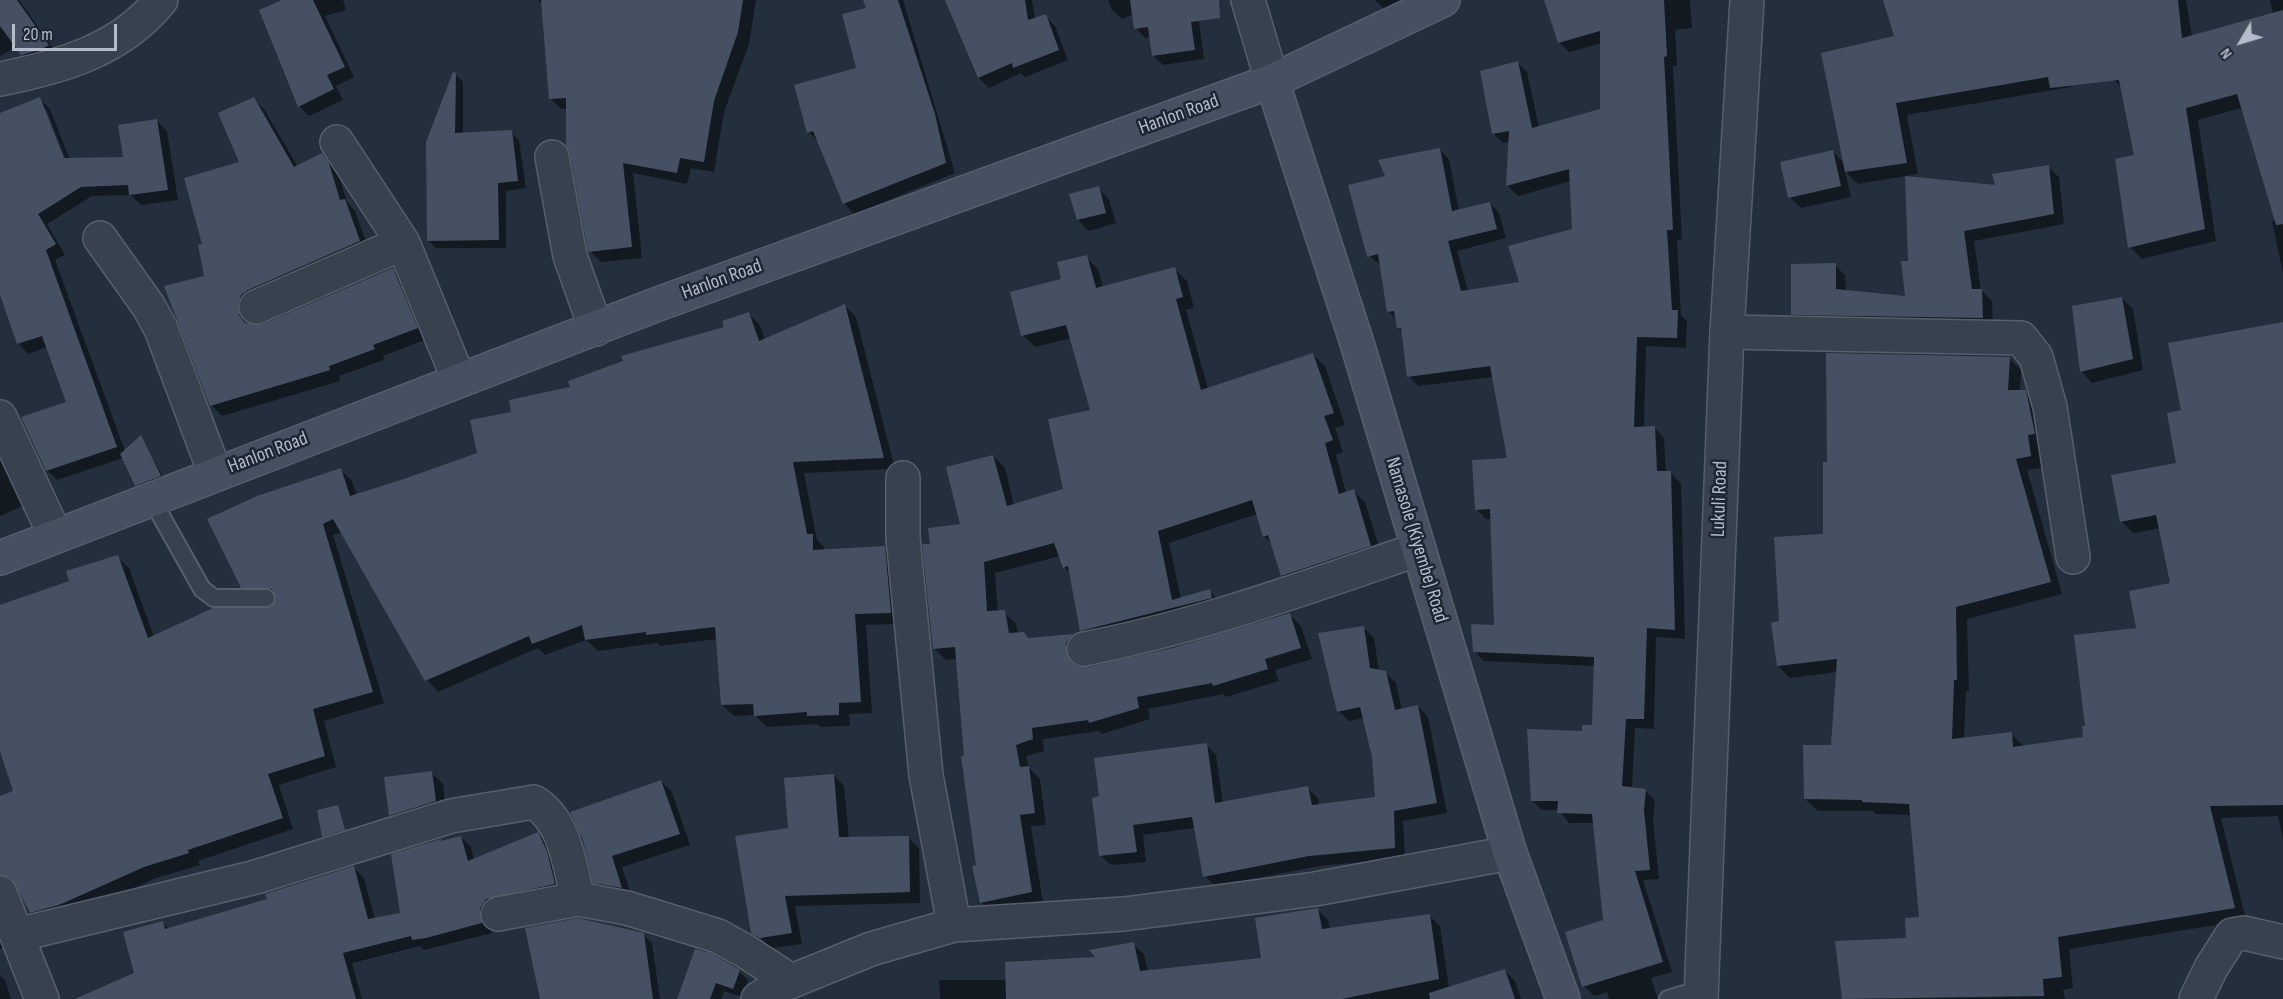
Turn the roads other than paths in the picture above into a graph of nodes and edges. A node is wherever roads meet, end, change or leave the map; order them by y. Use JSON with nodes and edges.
{"nodes":[{"id":1,"x":161,"y":0,"type":"edge"},
{"id":2,"x":1248,"y":0,"type":"edge"},
{"id":3,"x":1443,"y":0,"type":"edge"},
{"id":4,"x":1747,"y":0,"type":"edge"},
{"id":5,"x":0,"y":79,"type":"edge"},
{"id":6,"x":1272,"y":81,"type":"junction"},
{"id":7,"x":337,"y":142,"type":"dead end"},
{"id":8,"x":552,"y":157,"type":"dead end"},
{"id":9,"x":100,"y":238,"type":"dead end"},
{"id":10,"x":403,"y":243,"type":"junction"},
{"id":11,"x":256,"y":308,"type":"dead end"},
{"id":12,"x":596,"y":329,"type":"junction"},
{"id":13,"x":1727,"y":332,"type":"junction"},
{"id":14,"x":459,"y":380,"type":"junction"},
{"id":15,"x":0,"y":417,"type":"edge"},
{"id":16,"x":215,"y":473,"type":"junction"},
{"id":17,"x":903,"y":478,"type":"dead end"},
{"id":18,"x":151,"y":498,"type":"junction"},
{"id":19,"x":55,"y":535,"type":"junction"},
{"id":20,"x":1419,"y":549,"type":"junction"},
{"id":21,"x":2073,"y":557,"type":"dead end"},
{"id":22,"x":0,"y":558,"type":"edge"},
{"id":23,"x":266,"y":598,"type":"dead end"},
{"id":24,"x":1084,"y":649,"type":"dead end"},
{"id":25,"x":1510,"y":853,"type":"junction"},
{"id":26,"x":0,"y":893,"type":"edge"},
{"id":27,"x":578,"y":899,"type":"junction"},
{"id":28,"x":498,"y":914,"type":"dead end"},
{"id":29,"x":954,"y":925,"type":"junction"},
{"id":30,"x":16,"y":935,"type":"junction"},
{"id":31,"x":2283,"y":942,"type":"edge"},
{"id":32,"x":791,"y":981,"type":"junction"},
{"id":33,"x":1701,"y":994,"type":"edge"},
{"id":34,"x":42,"y":999,"type":"edge"},
{"id":35,"x":758,"y":999,"type":"edge"},
{"id":36,"x":1563,"y":999,"type":"edge"},
{"id":37,"x":1668,"y":999,"type":"edge"},
{"id":38,"x":2196,"y":999,"type":"edge"}],
"edges":[{"from":1,"to":5,"type":"street"},
{"from":2,"to":6,"type":"street"},
{"from":3,"to":6,"type":"main road","name":"Hanlon Road"},
{"from":4,"to":13,"type":"street","name":"Lukuli Road"},
{"from":6,"to":12,"type":"main road","name":"Hanlon Road"},
{"from":6,"to":20,"type":"main road","name":"Namasole (Kiyembe) Road"},
{"from":7,"to":10,"type":"street"},
{"from":8,"to":12,"type":"street"},
{"from":9,"to":16,"type":"street"},
{"from":10,"to":11,"type":"street"},
{"from":10,"to":14,"type":"street"},
{"from":12,"to":14,"type":"main road","name":"Hanlon Road"},
{"from":13,"to":21,"type":"street"},
{"from":13,"to":33,"type":"street","name":"Lukuli Road"},
{"from":14,"to":16,"type":"main road","name":"Hanlon Road"},
{"from":15,"to":19,"type":"street"},
{"from":16,"to":18,"type":"main road","name":"Hanlon Road"},
{"from":17,"to":29,"type":"street"},
{"from":18,"to":19,"type":"main road","name":"Hanlon Road"},
{"from":18,"to":23,"type":"lane"},
{"from":19,"to":22,"type":"main road","name":"Hanlon Road"},
{"from":20,"to":24,"type":"street"},
{"from":20,"to":25,"type":"main road","name":"Namasole (Kiyembe) Road"},
{"from":25,"to":29,"type":"street"},
{"from":25,"to":36,"type":"main road","name":"Namasole (Kiyembe) Road"},
{"from":26,"to":30,"type":"street"},
{"from":27,"to":28,"type":"street"},
{"from":27,"to":30,"type":"street"},
{"from":27,"to":32,"type":"street"},
{"from":29,"to":32,"type":"street"},
{"from":30,"to":34,"type":"street"},
{"from":31,"to":38,"type":"street"},
{"from":32,"to":35,"type":"street"},
{"from":33,"to":37,"type":"lane"}]}
